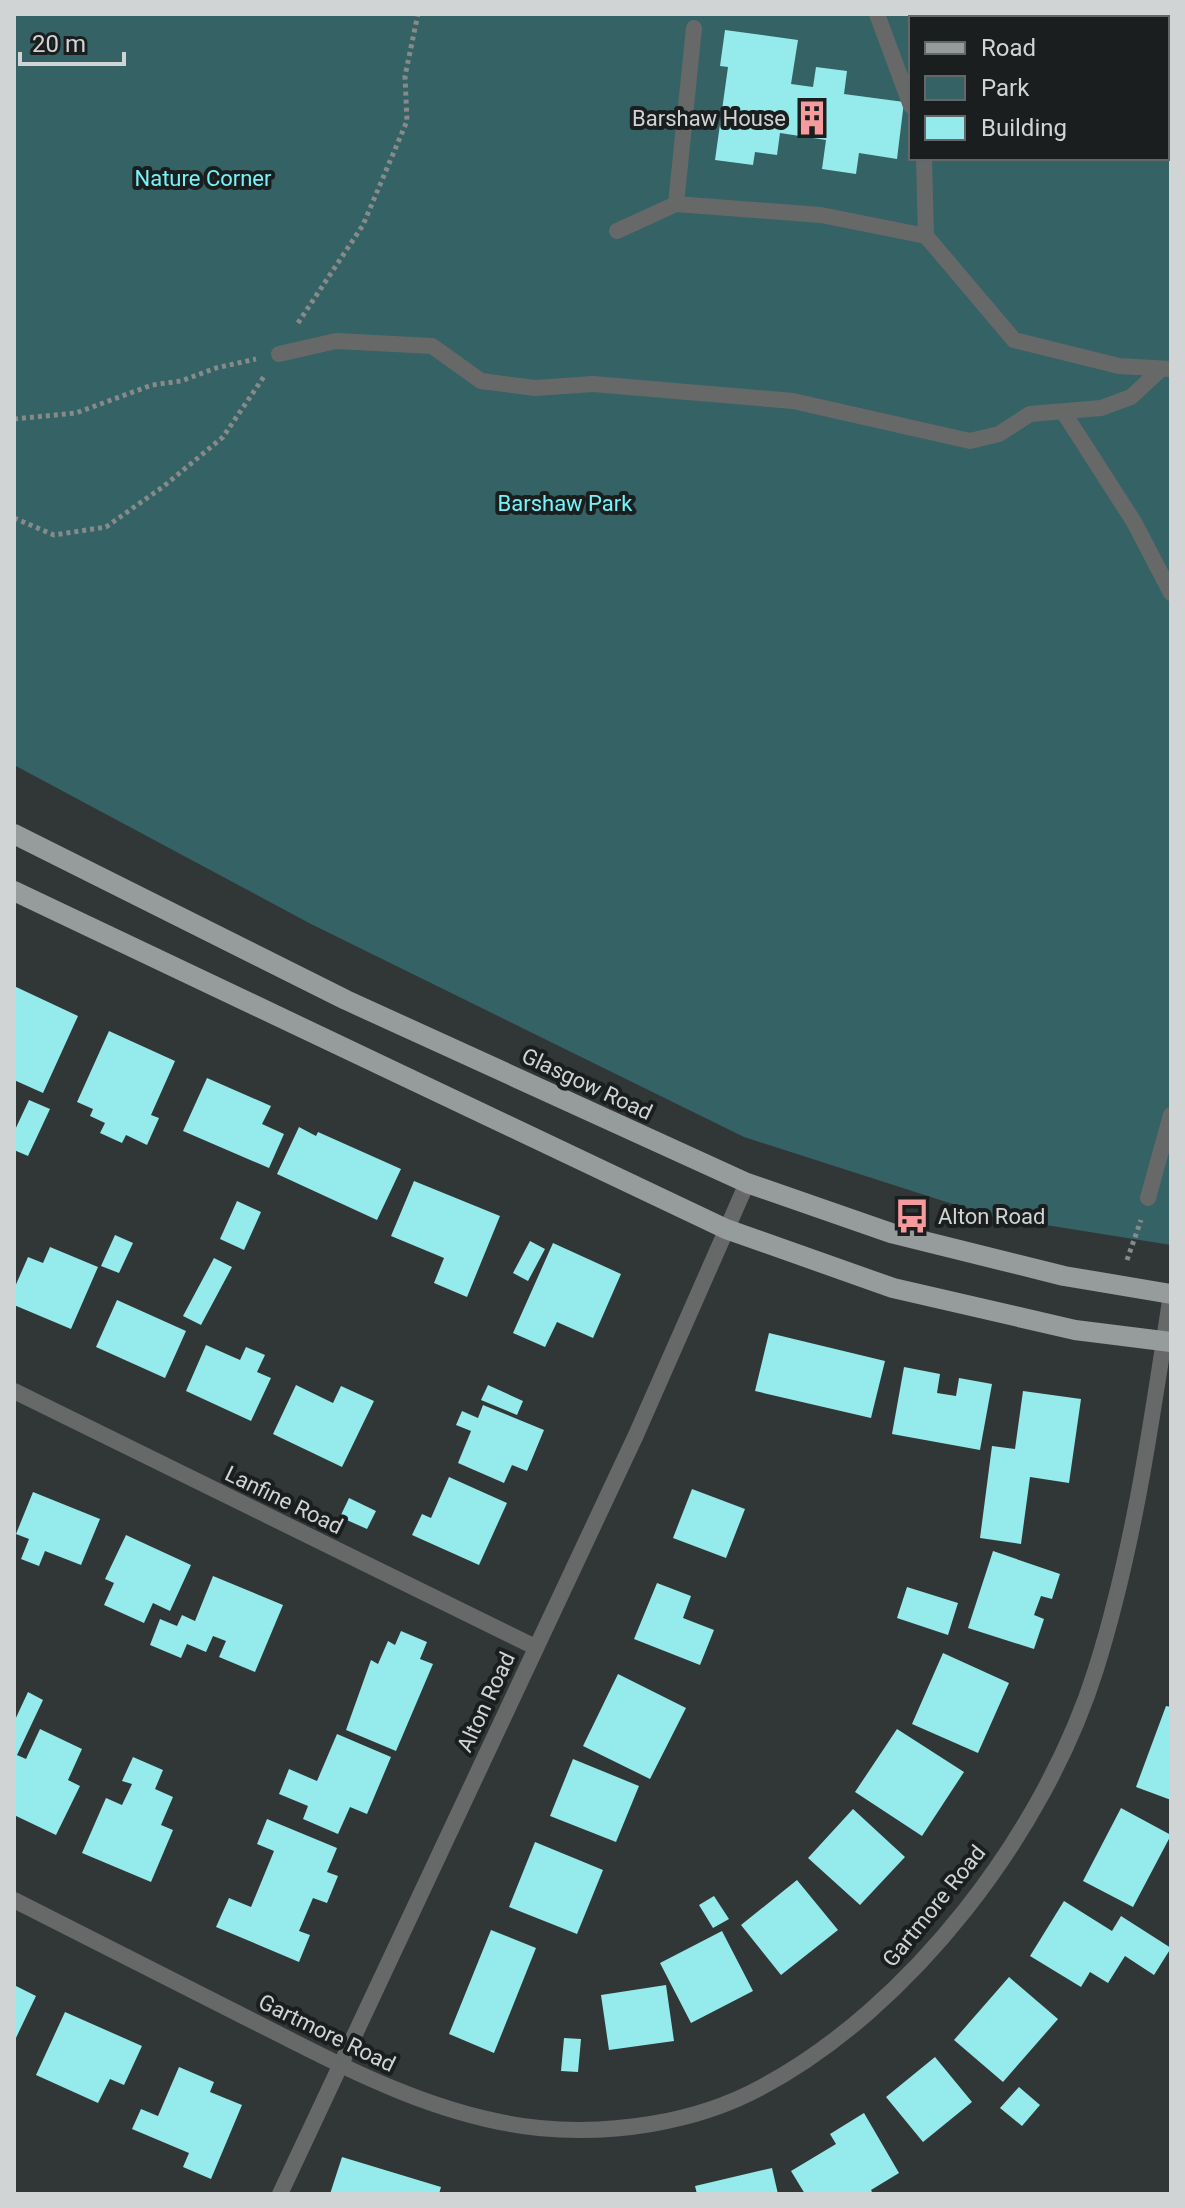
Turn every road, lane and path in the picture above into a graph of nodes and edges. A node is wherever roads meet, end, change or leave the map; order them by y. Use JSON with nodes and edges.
{"nodes":[{"id":1,"x":418,"y":14,"type":"edge"},
{"id":2,"x":877,"y":14,"type":"edge"},
{"id":3,"x":694,"y":28,"type":"dead end"},
{"id":4,"x":909,"y":101,"type":"edge"},
{"id":5,"x":924,"y":160,"type":"edge"},
{"id":6,"x":676,"y":204,"type":"junction"},
{"id":7,"x":617,"y":231,"type":"dead end"},
{"id":8,"x":926,"y":236,"type":"junction"},
{"id":9,"x":279,"y":354,"type":"junction"},
{"id":10,"x":1165,"y":370,"type":"edge"},
{"id":11,"x":1064,"y":413,"type":"junction"},
{"id":12,"x":14,"y":419,"type":"edge"},
{"id":13,"x":14,"y":518,"type":"edge"},
{"id":14,"x":1171,"y":593,"type":"edge"},
{"id":15,"x":14,"y":834,"type":"edge"},
{"id":16,"x":14,"y":891,"type":"edge"},
{"id":17,"x":1171,"y":1115,"type":"edge"},
{"id":18,"x":747,"y":1183,"type":"junction"},
{"id":19,"x":1148,"y":1198,"type":"joint"},
{"id":20,"x":726,"y":1229,"type":"junction"},
{"id":21,"x":1113,"y":1261,"type":"dead end"},
{"id":22,"x":1171,"y":1294,"type":"edge"},
{"id":23,"x":1167,"y":1342,"type":"edge"},
{"id":24,"x":14,"y":1391,"type":"edge"},
{"id":25,"x":535,"y":1647,"type":"junction"},
{"id":26,"x":14,"y":1900,"type":"edge"},
{"id":27,"x":341,"y":2066,"type":"junction"},
{"id":28,"x":280,"y":2194,"type":"edge"}],
"edges":[{"from":1,"to":9,"type":"path"},
{"from":2,"to":4,"type":"street"},
{"from":3,"to":6,"type":"street"},
{"from":5,"to":8,"type":"street"},
{"from":6,"to":7,"type":"street"},
{"from":6,"to":8,"type":"street"},
{"from":8,"to":10,"type":"street"},
{"from":9,"to":11,"type":"street"},
{"from":9,"to":12,"type":"path"},
{"from":9,"to":13,"type":"path"},
{"from":10,"to":11,"type":"street"},
{"from":11,"to":14,"type":"street"},
{"from":15,"to":18,"type":"main road","name":"Glasgow Road"},
{"from":16,"to":20,"type":"main road"},
{"from":17,"to":19,"type":"street"},
{"from":18,"to":20,"type":"street","name":"Alton Road"},
{"from":18,"to":22,"type":"main road","name":"Glasgow Road"},
{"from":19,"to":21,"type":"path"},
{"from":20,"to":23,"type":"main road"},
{"from":20,"to":25,"type":"street","name":"Alton Road"},
{"from":22,"to":23,"type":"street","name":"Gartmore Road"},
{"from":23,"to":27,"type":"street","name":"Gartmore Road"},
{"from":24,"to":25,"type":"street","name":"Lanfine Road"},
{"from":25,"to":27,"type":"street","name":"Alton Road"},
{"from":26,"to":27,"type":"street","name":"Gartmore Road"},
{"from":27,"to":28,"type":"street","name":"Alton Road"}]}
